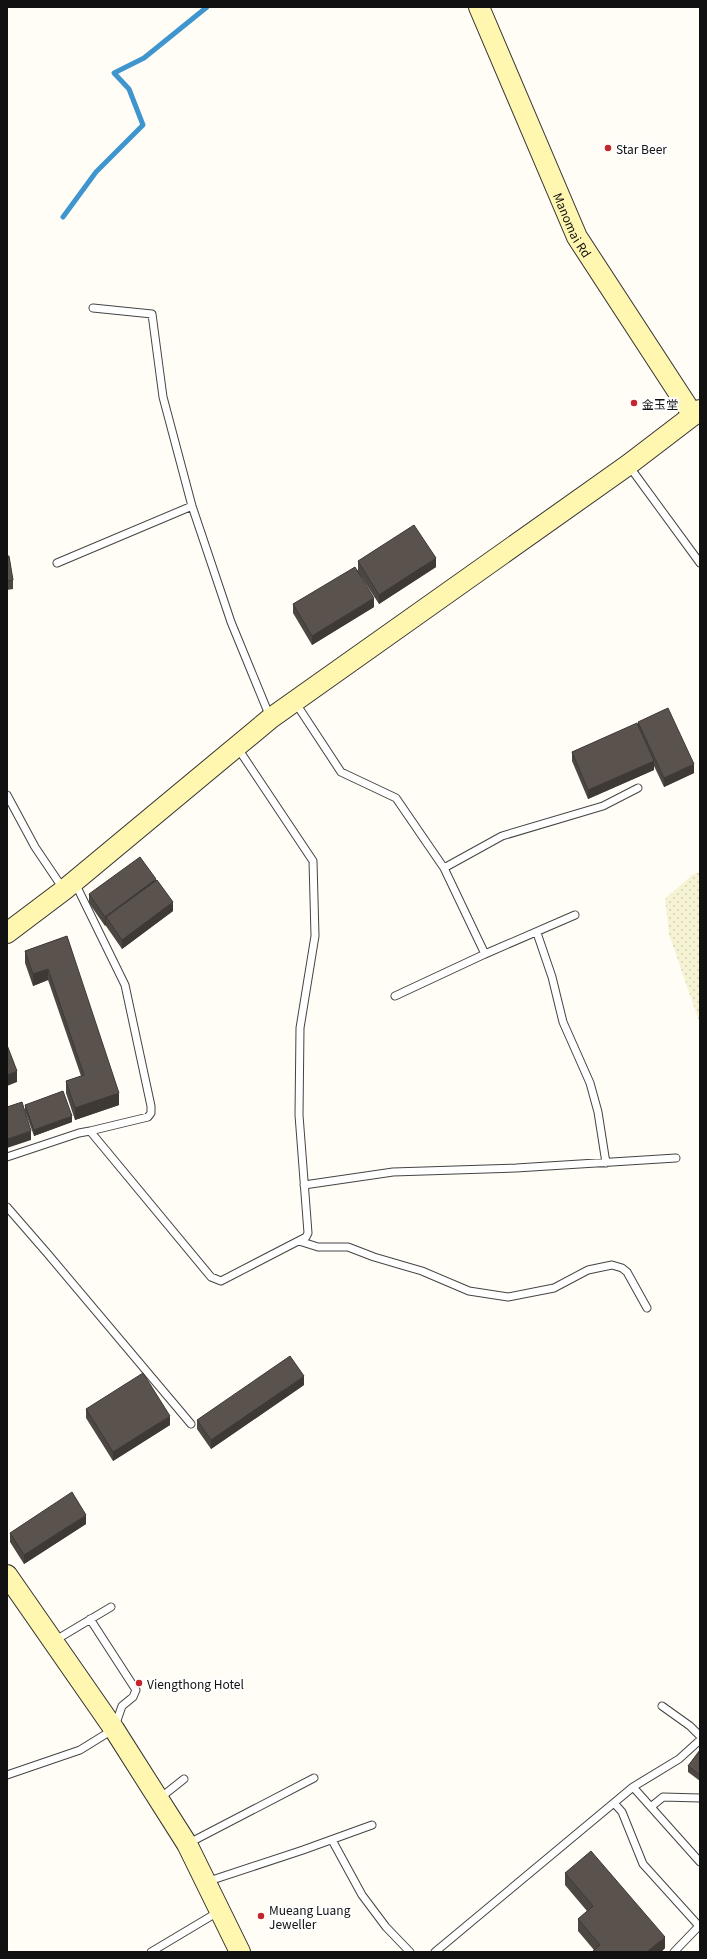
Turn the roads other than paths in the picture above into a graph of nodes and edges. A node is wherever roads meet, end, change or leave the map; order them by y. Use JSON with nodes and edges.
{"nodes":[{"id":1,"x":479,"y":7,"type":"edge"},
{"id":2,"x":93,"y":308,"type":"dead end"},
{"id":3,"x":698,"y":416,"type":"edge"},
{"id":4,"x":628,"y":465,"type":"junction"},
{"id":5,"x":192,"y":506,"type":"junction"},
{"id":6,"x":57,"y":563,"type":"dead end"},
{"id":7,"x":700,"y":563,"type":"edge"},
{"id":8,"x":295,"y":702,"type":"junction"},
{"id":9,"x":271,"y":718,"type":"junction"},
{"id":10,"x":237,"y":746,"type":"junction"},
{"id":11,"x":638,"y":788,"type":"dead end"},
{"id":12,"x":7,"y":795,"type":"edge"},
{"id":13,"x":444,"y":868,"type":"junction"},
{"id":14,"x":69,"y":885,"type":"junction"},
{"id":15,"x":576,"y":915,"type":"dead end"},
{"id":16,"x":7,"y":933,"type":"edge"},
{"id":17,"x":537,"y":933,"type":"junction"},
{"id":18,"x":485,"y":954,"type":"junction"},
{"id":19,"x":395,"y":996,"type":"dead end"},
{"id":20,"x":90,"y":1131,"type":"junction"},
{"id":21,"x":7,"y":1157,"type":"edge"},
{"id":22,"x":676,"y":1158,"type":"dead end"},
{"id":23,"x":606,"y":1163,"type":"junction"},
{"id":24,"x":304,"y":1185,"type":"junction"},
{"id":25,"x":7,"y":1208,"type":"edge"},
{"id":26,"x":299,"y":1241,"type":"junction"},
{"id":27,"x":647,"y":1308,"type":"dead end"},
{"id":28,"x":191,"y":1424,"type":"dead end"},
{"id":29,"x":7,"y":1575,"type":"edge"},
{"id":30,"x":111,"y":1607,"type":"dead end"},
{"id":31,"x":90,"y":1620,"type":"junction"},
{"id":32,"x":53,"y":1642,"type":"junction"},
{"id":33,"x":662,"y":1706,"type":"dead end"},
{"id":34,"x":114,"y":1729,"type":"junction"},
{"id":35,"x":700,"y":1736,"type":"edge"},
{"id":36,"x":700,"y":1740,"type":"edge"},
{"id":37,"x":7,"y":1775,"type":"edge"},
{"id":38,"x":314,"y":1778,"type":"dead end"},
{"id":39,"x":184,"y":1779,"type":"dead end"},
{"id":40,"x":633,"y":1787,"type":"junction"},
{"id":41,"x":700,"y":1798,"type":"edge"},
{"id":42,"x":158,"y":1799,"type":"junction"},
{"id":43,"x":614,"y":1803,"type":"junction"},
{"id":44,"x":652,"y":1806,"type":"junction"},
{"id":45,"x":372,"y":1825,"type":"dead end"},
{"id":46,"x":332,"y":1840,"type":"junction"},
{"id":47,"x":187,"y":1844,"type":"junction"},
{"id":48,"x":700,"y":1862,"type":"edge"},
{"id":49,"x":206,"y":1882,"type":"junction"},
{"id":50,"x":220,"y":1910,"type":"junction"},
{"id":51,"x":699,"y":1925,"type":"edge"},
{"id":52,"x":151,"y":1952,"type":"edge"},
{"id":53,"x":240,"y":1952,"type":"edge"},
{"id":54,"x":410,"y":1952,"type":"edge"},
{"id":55,"x":435,"y":1952,"type":"edge"},
{"id":56,"x":674,"y":1952,"type":"edge"}],
"edges":[{"from":1,"to":3,"type":"street","name":"Manomai Rd"},
{"from":2,"to":5,"type":"lane"},
{"from":3,"to":4,"type":"street"},
{"from":4,"to":7,"type":"lane"},
{"from":4,"to":8,"type":"street"},
{"from":5,"to":6,"type":"lane"},
{"from":5,"to":9,"type":"lane"},
{"from":8,"to":9,"type":"street"},
{"from":8,"to":13,"type":"lane"},
{"from":9,"to":10,"type":"street"},
{"from":10,"to":14,"type":"street"},
{"from":10,"to":24,"type":"lane"},
{"from":11,"to":13,"type":"lane"},
{"from":12,"to":14,"type":"lane"},
{"from":13,"to":18,"type":"lane"},
{"from":14,"to":16,"type":"street"},
{"from":14,"to":20,"type":"lane"},
{"from":15,"to":17,"type":"lane"},
{"from":17,"to":18,"type":"lane"},
{"from":17,"to":23,"type":"lane"},
{"from":18,"to":19,"type":"lane"},
{"from":20,"to":21,"type":"lane"},
{"from":20,"to":26,"type":"lane"},
{"from":22,"to":23,"type":"lane"},
{"from":23,"to":24,"type":"lane"},
{"from":24,"to":26,"type":"lane"},
{"from":25,"to":28,"type":"lane"},
{"from":26,"to":27,"type":"lane"},
{"from":29,"to":32,"type":"street"},
{"from":30,"to":31,"type":"lane"},
{"from":31,"to":32,"type":"lane"},
{"from":31,"to":34,"type":"lane"},
{"from":32,"to":34,"type":"street"},
{"from":33,"to":35,"type":"lane"},
{"from":34,"to":37,"type":"lane"},
{"from":34,"to":42,"type":"street"},
{"from":36,"to":40,"type":"lane"},
{"from":38,"to":47,"type":"lane"},
{"from":39,"to":42,"type":"lane"},
{"from":40,"to":43,"type":"lane"},
{"from":40,"to":44,"type":"lane"},
{"from":41,"to":44,"type":"lane"},
{"from":42,"to":47,"type":"street"},
{"from":43,"to":51,"type":"lane"},
{"from":43,"to":55,"type":"lane"},
{"from":44,"to":48,"type":"lane"},
{"from":45,"to":46,"type":"lane"},
{"from":46,"to":49,"type":"lane"},
{"from":46,"to":54,"type":"lane"},
{"from":47,"to":49,"type":"street"},
{"from":49,"to":50,"type":"street"},
{"from":50,"to":52,"type":"lane"},
{"from":50,"to":53,"type":"street"},
{"from":51,"to":56,"type":"lane"}]}
